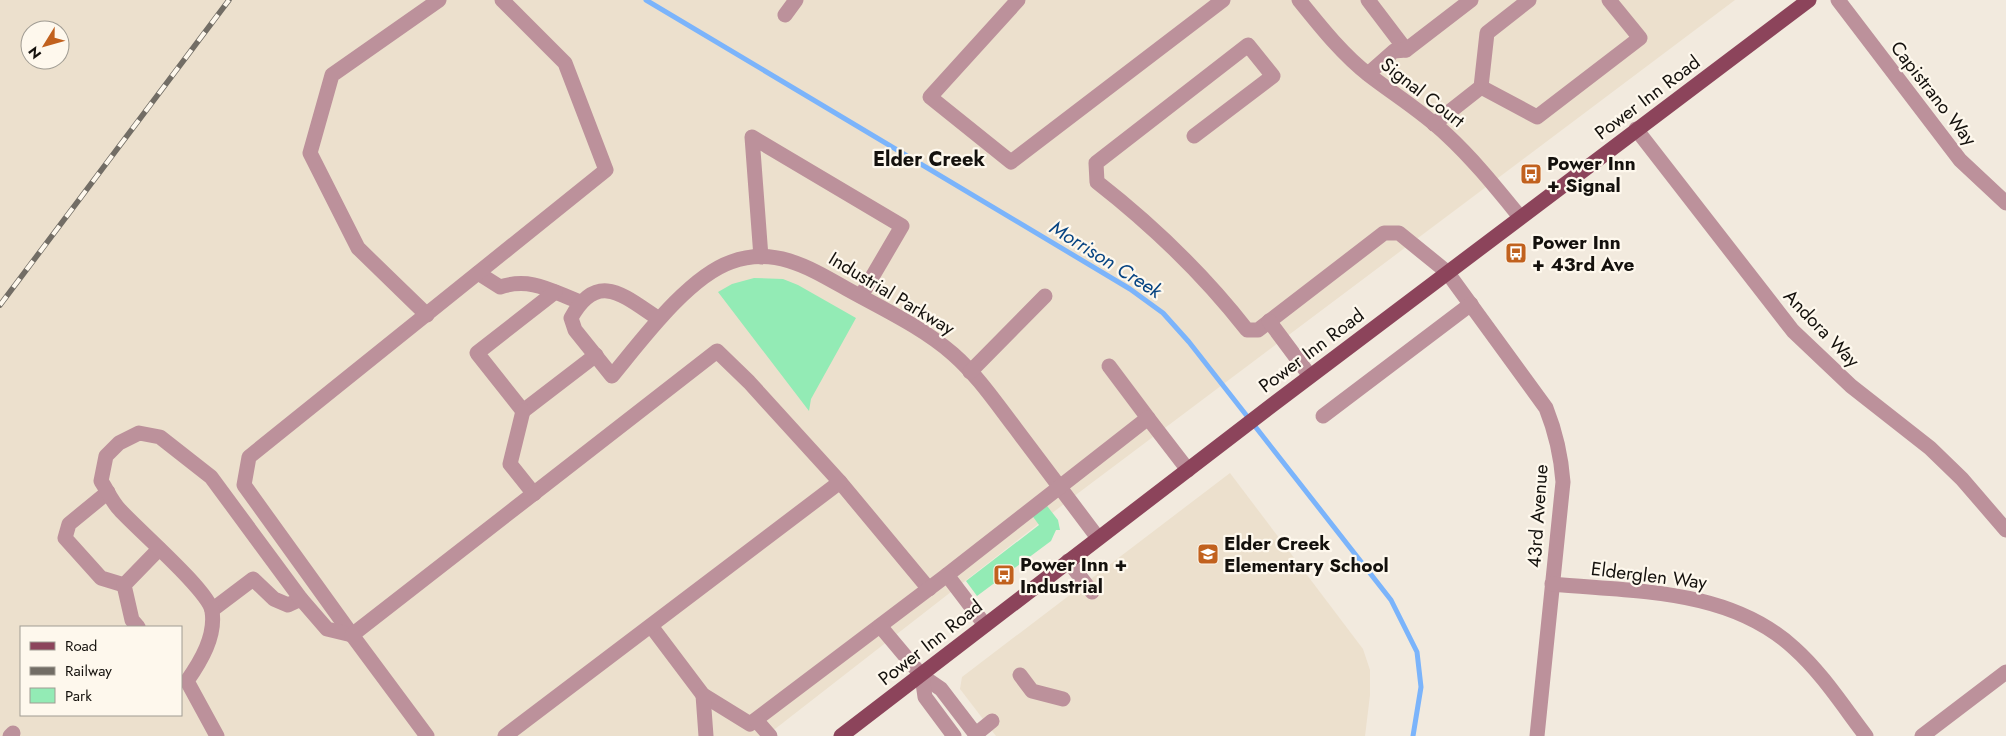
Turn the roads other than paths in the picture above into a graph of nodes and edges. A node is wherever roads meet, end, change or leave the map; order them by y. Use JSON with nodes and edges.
{"nodes":[{"id":1,"x":439,"y":0,"type":"edge"},
{"id":2,"x":502,"y":0,"type":"edge"},
{"id":3,"x":796,"y":0,"type":"edge"},
{"id":4,"x":1018,"y":0,"type":"edge"},
{"id":5,"x":1223,"y":0,"type":"edge"},
{"id":6,"x":1299,"y":0,"type":"edge"},
{"id":7,"x":1368,"y":0,"type":"edge"},
{"id":8,"x":1471,"y":0,"type":"edge"},
{"id":9,"x":1529,"y":0,"type":"edge"},
{"id":10,"x":1609,"y":0,"type":"edge"},
{"id":11,"x":1809,"y":0,"type":"edge"},
{"id":12,"x":1838,"y":0,"type":"edge"},
{"id":13,"x":784,"y":15,"type":"dead end"},
{"id":14,"x":1406,"y":50,"type":"junction"},
{"id":15,"x":1368,"y":74,"type":"junction"},
{"id":16,"x":1481,"y":87,"type":"junction"},
{"id":17,"x":1434,"y":124,"type":"junction"},
{"id":18,"x":1636,"y":129,"type":"junction"},
{"id":19,"x":1194,"y":136,"type":"dead end"},
{"id":20,"x":2006,"y":203,"type":"edge"},
{"id":21,"x":1520,"y":217,"type":"junction"},
{"id":22,"x":761,"y":256,"type":"junction"},
{"id":23,"x":1447,"y":272,"type":"junction"},
{"id":24,"x":478,"y":273,"type":"junction"},
{"id":25,"x":555,"y":292,"type":"junction"},
{"id":26,"x":861,"y":296,"type":"junction"},
{"id":27,"x":1045,"y":296,"type":"dead end"},
{"id":28,"x":580,"y":302,"type":"junction"},
{"id":29,"x":1471,"y":304,"type":"junction"},
{"id":30,"x":427,"y":314,"type":"junction"},
{"id":31,"x":659,"y":319,"type":"junction"},
{"id":32,"x":1269,"y":322,"type":"junction"},
{"id":33,"x":596,"y":356,"type":"junction"},
{"id":34,"x":1109,"y":366,"type":"dead end"},
{"id":35,"x":970,"y":372,"type":"junction"},
{"id":36,"x":1310,"y":376,"type":"junction"},
{"id":37,"x":523,"y":411,"type":"junction"},
{"id":38,"x":1323,"y":416,"type":"dead end"},
{"id":39,"x":1148,"y":418,"type":"junction"},
{"id":40,"x":1188,"y":470,"type":"junction"},
{"id":41,"x":840,"y":482,"type":"junction"},
{"id":42,"x":1059,"y":486,"type":"junction"},
{"id":43,"x":108,"y":492,"type":"junction"},
{"id":44,"x":534,"y":494,"type":"junction"},
{"id":45,"x":2006,"y":530,"type":"edge"},
{"id":46,"x":1098,"y":538,"type":"junction"},
{"id":47,"x":159,"y":549,"type":"junction"},
{"id":48,"x":1068,"y":561,"type":"junction"},
{"id":49,"x":947,"y":575,"type":"junction"},
{"id":50,"x":1552,"y":584,"type":"junction"},
{"id":51,"x":124,"y":585,"type":"junction"},
{"id":52,"x":929,"y":589,"type":"junction"},
{"id":53,"x":1092,"y":592,"type":"dead end"},
{"id":54,"x":301,"y":599,"type":"junction"},
{"id":55,"x":212,"y":610,"type":"junction"},
{"id":56,"x":985,"y":625,"type":"junction"},
{"id":57,"x":137,"y":626,"type":"edge"},
{"id":58,"x":651,"y":626,"type":"junction"},
{"id":59,"x":880,"y":626,"type":"junction"},
{"id":60,"x":352,"y":635,"type":"junction"},
{"id":61,"x":2006,"y":672,"type":"edge"},
{"id":62,"x":1020,"y":675,"type":"dead end"},
{"id":63,"x":185,"y":676,"type":"edge"},
{"id":64,"x":922,"y":676,"type":"junction"},
{"id":65,"x":703,"y":696,"type":"junction"},
{"id":66,"x":1064,"y":699,"type":"dead end"},
{"id":67,"x":756,"y":720,"type":"junction"},
{"id":68,"x":992,"y":721,"type":"dead end"},
{"id":69,"x":976,"y":735,"type":"edge"},
{"id":70,"x":217,"y":736,"type":"edge"},
{"id":71,"x":427,"y":736,"type":"edge"},
{"id":72,"x":505,"y":736,"type":"edge"},
{"id":73,"x":706,"y":736,"type":"edge"},
{"id":74,"x":770,"y":736,"type":"edge"},
{"id":75,"x":841,"y":736,"type":"edge"},
{"id":76,"x":954,"y":736,"type":"edge"},
{"id":77,"x":1537,"y":736,"type":"edge"},
{"id":78,"x":1866,"y":736,"type":"edge"},
{"id":79,"x":1922,"y":736,"type":"edge"}],
"edges":[{"from":1,"to":30,"type":"street"},
{"from":2,"to":24,"type":"street"},
{"from":3,"to":13,"type":"street"},
{"from":4,"to":5,"type":"street"},
{"from":6,"to":15,"type":"street","name":"Signal Court"},
{"from":7,"to":14,"type":"street"},
{"from":8,"to":14,"type":"street"},
{"from":9,"to":16,"type":"street"},
{"from":10,"to":16,"type":"street"},
{"from":11,"to":18,"type":"main road","name":"Power Inn Road"},
{"from":12,"to":20,"type":"street","name":"Capistrano Way"},
{"from":14,"to":15,"type":"street"},
{"from":15,"to":17,"type":"street","name":"Signal Court"},
{"from":16,"to":17,"type":"street"},
{"from":17,"to":21,"type":"street","name":"Signal Court"},
{"from":18,"to":21,"type":"main road","name":"Power Inn Road"},
{"from":18,"to":45,"type":"street","name":"Andora Way"},
{"from":19,"to":32,"type":"street","name":"43rd Avenue"},
{"from":21,"to":23,"type":"main road","name":"Power Inn Road"},
{"from":22,"to":26,"type":"street","name":"Industrial Parkway"},
{"from":22,"to":26,"type":"street"},
{"from":22,"to":31,"type":"street","name":"Industrial Parkway"},
{"from":23,"to":29,"type":"street","name":"43rd Avenue"},
{"from":23,"to":32,"type":"street","name":"43rd Avenue"},
{"from":23,"to":36,"type":"main road","name":"Power Inn Road"},
{"from":24,"to":25,"type":"street"},
{"from":24,"to":30,"type":"street"},
{"from":25,"to":28,"type":"street"},
{"from":25,"to":37,"type":"street"},
{"from":26,"to":35,"type":"street","name":"Industrial Parkway"},
{"from":27,"to":35,"type":"street"},
{"from":28,"to":31,"type":"street"},
{"from":28,"to":33,"type":"street"},
{"from":29,"to":38,"type":"street"},
{"from":29,"to":50,"type":"street","name":"43rd Avenue"},
{"from":30,"to":60,"type":"street"},
{"from":31,"to":33,"type":"street","name":"Industrial Parkway"},
{"from":32,"to":36,"type":"street"},
{"from":33,"to":37,"type":"street"},
{"from":34,"to":39,"type":"street"},
{"from":35,"to":42,"type":"street","name":"Industrial Parkway"},
{"from":36,"to":40,"type":"main road","name":"Power Inn Road"},
{"from":37,"to":44,"type":"street"},
{"from":39,"to":40,"type":"street"},
{"from":39,"to":42,"type":"street"},
{"from":40,"to":46,"type":"main road","name":"Power Inn Road"},
{"from":41,"to":44,"type":"street"},
{"from":41,"to":52,"type":"street"},
{"from":41,"to":58,"type":"street"},
{"from":42,"to":46,"type":"street","name":"Industrial Parkway"},
{"from":42,"to":49,"type":"street"},
{"from":43,"to":47,"type":"street"},
{"from":43,"to":51,"type":"street"},
{"from":43,"to":54,"type":"street"},
{"from":44,"to":60,"type":"street"},
{"from":46,"to":48,"type":"main road","name":"Power Inn Road"},
{"from":47,"to":51,"type":"street"},
{"from":47,"to":55,"type":"street"},
{"from":48,"to":53,"type":"street"},
{"from":48,"to":56,"type":"main road","name":"Power Inn Road"},
{"from":49,"to":52,"type":"street"},
{"from":49,"to":56,"type":"street"},
{"from":50,"to":77,"type":"street","name":"43rd Avenue"},
{"from":50,"to":78,"type":"street","name":"Elderglen Way"},
{"from":51,"to":57,"type":"street"},
{"from":52,"to":59,"type":"street"},
{"from":54,"to":55,"type":"street"},
{"from":54,"to":60,"type":"street"},
{"from":55,"to":63,"type":"street"},
{"from":56,"to":64,"type":"main road","name":"Power Inn Road"},
{"from":58,"to":65,"type":"street"},
{"from":58,"to":72,"type":"street"},
{"from":59,"to":64,"type":"street"},
{"from":59,"to":67,"type":"street"},
{"from":60,"to":71,"type":"street"},
{"from":61,"to":79,"type":"street"},
{"from":62,"to":66,"type":"street"},
{"from":63,"to":70,"type":"street"},
{"from":64,"to":69,"type":"street"},
{"from":64,"to":75,"type":"main road","name":"Power Inn Road"},
{"from":64,"to":76,"type":"street"},
{"from":65,"to":67,"type":"street"},
{"from":65,"to":73,"type":"street"},
{"from":67,"to":74,"type":"street"},
{"from":68,"to":69,"type":"street"}]}
